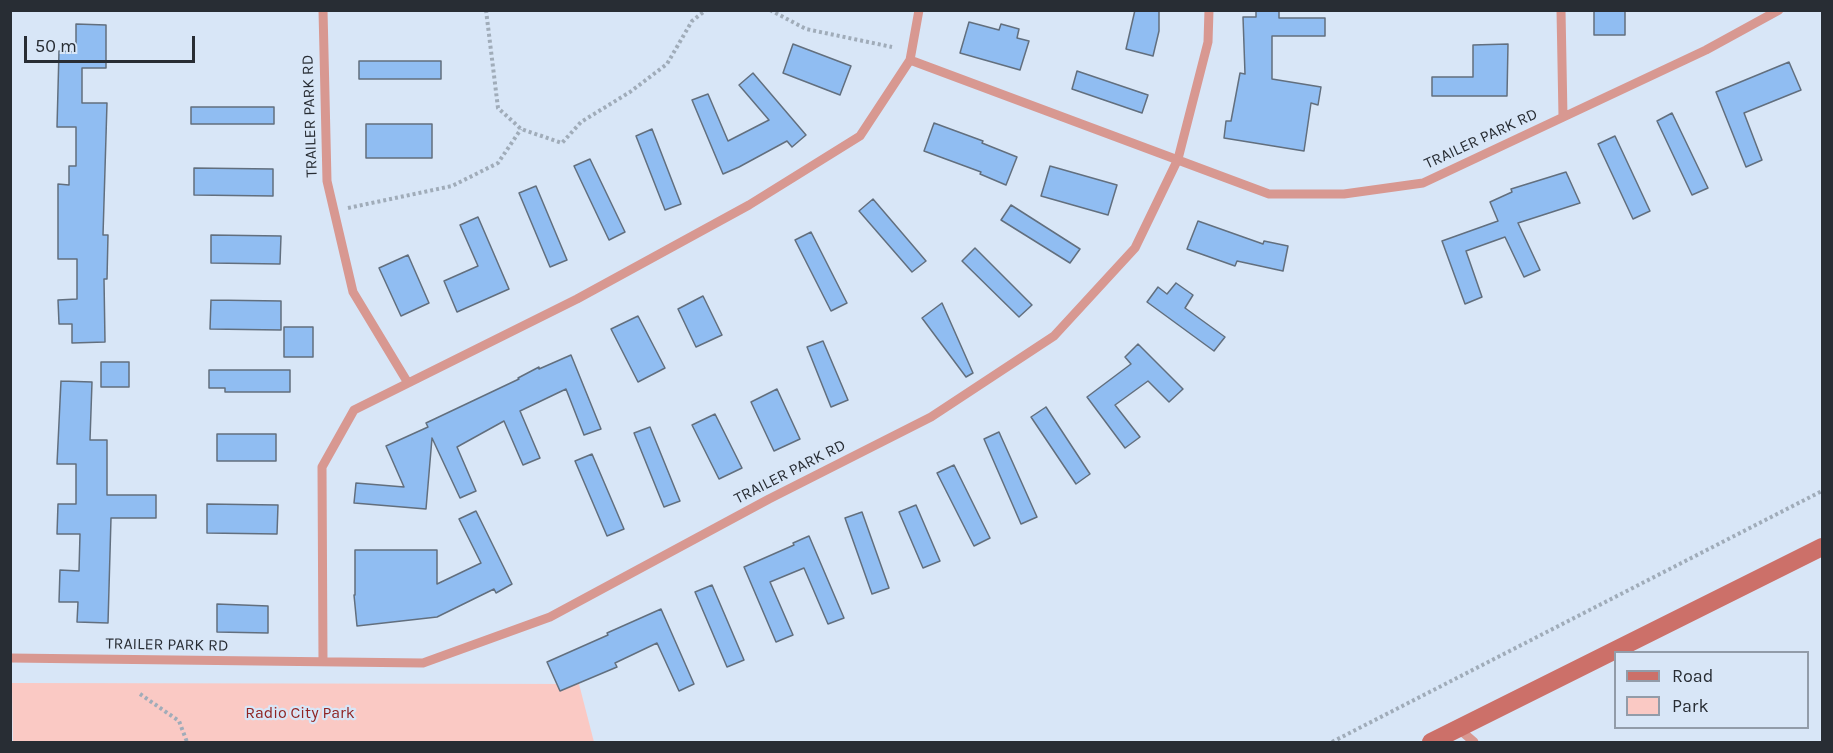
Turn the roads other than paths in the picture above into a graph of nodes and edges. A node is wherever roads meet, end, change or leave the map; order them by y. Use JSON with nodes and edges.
{"nodes":[{"id":1,"x":323,"y":10,"type":"edge"},
{"id":2,"x":919,"y":10,"type":"edge"},
{"id":3,"x":1209,"y":10,"type":"edge"},
{"id":4,"x":1561,"y":10,"type":"edge"},
{"id":5,"x":1779,"y":10,"type":"edge"},
{"id":6,"x":909,"y":60,"type":"junction"},
{"id":7,"x":1563,"y":117,"type":"junction"},
{"id":8,"x":1178,"y":159,"type":"junction"},
{"id":9,"x":408,"y":382,"type":"junction"},
{"id":10,"x":1822,"y":547,"type":"edge"},
{"id":11,"x":1614,"y":651,"type":"edge"},
{"id":12,"x":1615,"y":651,"type":"edge"},
{"id":13,"x":10,"y":658,"type":"edge"},
{"id":14,"x":322,"y":662,"type":"junction"},
{"id":15,"x":1459,"y":729,"type":"junction"},
{"id":16,"x":1431,"y":742,"type":"edge"},
{"id":17,"x":1474,"y":742,"type":"edge"}],
"edges":[{"from":1,"to":9,"type":"lane","name":"TRAILER PARK RD"},
{"from":2,"to":6,"type":"lane"},
{"from":3,"to":8,"type":"lane","name":"TRAILER PARK RD"},
{"from":4,"to":7,"type":"lane"},
{"from":5,"to":7,"type":"lane","name":"TRAILER PARK RD"},
{"from":6,"to":8,"type":"lane","name":"TRAILER PARK RD"},
{"from":6,"to":9,"type":"lane"},
{"from":7,"to":8,"type":"lane","name":"TRAILER PARK RD"},
{"from":8,"to":14,"type":"lane","name":"TRAILER PARK RD"},
{"from":9,"to":14,"type":"lane"},
{"from":10,"to":12,"type":"street"},
{"from":11,"to":15,"type":"street"},
{"from":13,"to":14,"type":"lane","name":"TRAILER PARK RD"},
{"from":15,"to":16,"type":"street"},
{"from":15,"to":17,"type":"lane"}]}
